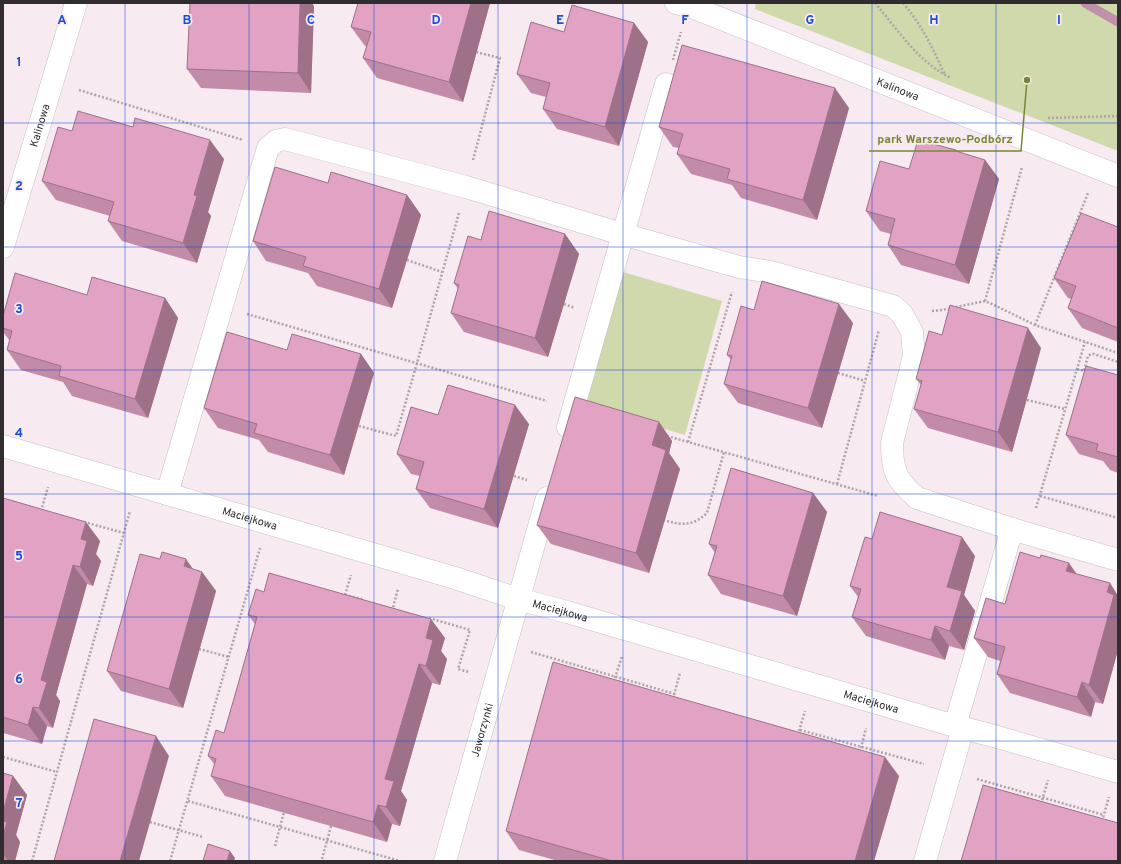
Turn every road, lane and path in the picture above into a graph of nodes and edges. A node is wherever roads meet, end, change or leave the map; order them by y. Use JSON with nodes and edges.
{"nodes":[{"id":1,"x":76,"y":3,"type":"edge"},
{"id":2,"x":676,"y":3,"type":"edge"},
{"id":3,"x":875,"y":3,"type":"edge"},
{"id":4,"x":903,"y":3,"type":"edge"},
{"id":5,"x":677,"y":45,"type":"dead end"},
{"id":6,"x":476,"y":52,"type":"dead end"},
{"id":7,"x":673,"y":59,"type":"dead end"},
{"id":8,"x":946,"y":76,"type":"junction"},
{"id":9,"x":955,"y":81,"type":"dead end"},
{"id":10,"x":666,"y":84,"type":"dead end"},
{"id":11,"x":74,"y":89,"type":"dead end"},
{"id":12,"x":1118,"y":116,"type":"edge"},
{"id":13,"x":1047,"y":118,"type":"junction"},
{"id":14,"x":1054,"y":121,"type":"dead end"},
{"id":15,"x":1045,"y":123,"type":"dead end"},
{"id":16,"x":268,"y":148,"type":"junction"},
{"id":17,"x":1022,"y":167,"type":"dead end"},
{"id":18,"x":1118,"y":176,"type":"edge"},
{"id":19,"x":466,"y":187,"type":"junction"},
{"id":20,"x":1089,"y":193,"type":"dead end"},
{"id":21,"x":622,"y":234,"type":"junction"},
{"id":22,"x":3,"y":247,"type":"edge"},
{"id":23,"x":407,"y":260,"type":"dead end"},
{"id":24,"x":739,"y":267,"type":"junction"},
{"id":25,"x":442,"y":272,"type":"junction"},
{"id":26,"x":985,"y":301,"type":"junction"},
{"id":27,"x":222,"y":306,"type":"junction"},
{"id":28,"x":894,"y":309,"type":"junction"},
{"id":29,"x":1035,"y":325,"type":"junction"},
{"id":30,"x":1085,"y":342,"type":"junction"},
{"id":31,"x":1118,"y":353,"type":"edge"},
{"id":32,"x":1118,"y":362,"type":"edge"},
{"id":33,"x":417,"y":364,"type":"junction"},
{"id":34,"x":1077,"y":369,"type":"junction"},
{"id":35,"x":838,"y":373,"type":"dead end"},
{"id":36,"x":865,"y":381,"type":"junction"},
{"id":37,"x":1027,"y":400,"type":"dead end"},
{"id":38,"x":573,"y":409,"type":"junction"},
{"id":39,"x":1065,"y":409,"type":"junction"},
{"id":40,"x":358,"y":426,"type":"dead end"},
{"id":41,"x":665,"y":435,"type":"dead end"},
{"id":42,"x":688,"y":442,"type":"junction"},
{"id":43,"x":563,"y":444,"type":"edge"},
{"id":44,"x":3,"y":446,"type":"edge"},
{"id":45,"x":724,"y":452,"type":"junction"},
{"id":46,"x":552,"y":480,"type":"edge"},
{"id":47,"x":837,"y":484,"type":"junction"},
{"id":48,"x":49,"y":485,"type":"dead end"},
{"id":49,"x":166,"y":494,"type":"junction"},
{"id":50,"x":1040,"y":496,"type":"junction"},
{"id":51,"x":883,"y":497,"type":"dead end"},
{"id":52,"x":131,"y":509,"type":"dead end"},
{"id":53,"x":40,"y":517,"type":"edge"},
{"id":54,"x":1118,"y":518,"type":"edge"},
{"id":55,"x":661,"y":519,"type":"dead end"},
{"id":56,"x":79,"y":520,"type":"edge"},
{"id":57,"x":1021,"y":532,"type":"junction"},
{"id":58,"x":124,"y":533,"type":"junction"},
{"id":59,"x":260,"y":548,"type":"dead end"},
{"id":60,"x":1118,"y":560,"type":"edge"},
{"id":61,"x":351,"y":574,"type":"dead end"},
{"id":62,"x":398,"y":588,"type":"dead end"},
{"id":63,"x":345,"y":594,"type":"junction"},
{"id":64,"x":518,"y":599,"type":"junction"},
{"id":65,"x":366,"y":600,"type":"edge"},
{"id":66,"x":343,"y":602,"type":"edge"},
{"id":67,"x":386,"y":606,"type":"edge"},
{"id":68,"x":393,"y":608,"type":"junction"},
{"id":69,"x":400,"y":610,"type":"edge"},
{"id":70,"x":391,"y":615,"type":"edge"},
{"id":71,"x":428,"y":618,"type":"edge"},
{"id":72,"x":199,"y":649,"type":"dead end"},
{"id":73,"x":530,"y":652,"type":"dead end"},
{"id":74,"x":622,"y":654,"type":"dead end"},
{"id":75,"x":229,"y":657,"type":"junction"},
{"id":76,"x":680,"y":671,"type":"dead end"},
{"id":77,"x":472,"y":673,"type":"dead end"},
{"id":78,"x":616,"y":677,"type":"junction"},
{"id":79,"x":614,"y":684,"type":"edge"},
{"id":80,"x":675,"y":694,"type":"junction"},
{"id":81,"x":673,"y":701,"type":"edge"},
{"id":82,"x":806,"y":708,"type":"dead end"},
{"id":83,"x":866,"y":726,"type":"dead end"},
{"id":84,"x":959,"y":727,"type":"junction"},
{"id":85,"x":800,"y":730,"type":"junction"},
{"id":86,"x":798,"y":737,"type":"edge"},
{"id":87,"x":861,"y":747,"type":"junction"},
{"id":88,"x":859,"y":754,"type":"edge"},
{"id":89,"x":3,"y":757,"type":"edge"},
{"id":90,"x":927,"y":765,"type":"dead end"},
{"id":91,"x":57,"y":772,"type":"junction"},
{"id":92,"x":1118,"y":772,"type":"edge"},
{"id":93,"x":970,"y":777,"type":"dead end"},
{"id":94,"x":1048,"y":778,"type":"dead end"},
{"id":95,"x":1109,"y":796,"type":"dead end"},
{"id":96,"x":1043,"y":798,"type":"junction"},
{"id":97,"x":188,"y":801,"type":"junction"},
{"id":98,"x":1041,"y":805,"type":"edge"},
{"id":99,"x":284,"y":812,"type":"edge"},
{"id":100,"x":1104,"y":815,"type":"junction"},
{"id":101,"x":150,"y":822,"type":"dead end"},
{"id":102,"x":1102,"y":822,"type":"edge"},
{"id":103,"x":331,"y":826,"type":"edge"},
{"id":104,"x":280,"y":827,"type":"junction"},
{"id":105,"x":179,"y":830,"type":"junction"},
{"id":106,"x":204,"y":837,"type":"dead end"},
{"id":107,"x":326,"y":840,"type":"junction"},
{"id":108,"x":275,"y":846,"type":"dead end"},
{"id":109,"x":322,"y":859,"type":"dead end"},
{"id":110,"x":32,"y":861,"type":"edge"},
{"id":111,"x":170,"y":861,"type":"edge"},
{"id":112,"x":400,"y":861,"type":"edge"},
{"id":113,"x":445,"y":861,"type":"edge"},
{"id":114,"x":925,"y":861,"type":"edge"}],
"edges":[{"from":1,"to":22,"type":"street","name":"Kalinowa"},
{"from":2,"to":18,"type":"street","name":"Kalinowa"},
{"from":3,"to":8,"type":"path"},
{"from":4,"to":8,"type":"path"},
{"from":5,"to":7,"type":"path"},
{"from":6,"to":19,"type":"path"},
{"from":8,"to":9,"type":"path"},
{"from":10,"to":21,"type":"street"},
{"from":11,"to":16,"type":"path"},
{"from":12,"to":13,"type":"path"},
{"from":13,"to":14,"type":"path"},
{"from":13,"to":15,"type":"path"},
{"from":16,"to":19,"type":"street"},
{"from":16,"to":27,"type":"street"},
{"from":17,"to":26,"type":"path"},
{"from":19,"to":21,"type":"street"},
{"from":19,"to":25,"type":"path"},
{"from":20,"to":29,"type":"path"},
{"from":21,"to":24,"type":"street"},
{"from":21,"to":38,"type":"street"},
{"from":23,"to":25,"type":"path"},
{"from":24,"to":28,"type":"street"},
{"from":24,"to":42,"type":"path"},
{"from":25,"to":33,"type":"path"},
{"from":26,"to":28,"type":"path"},
{"from":26,"to":29,"type":"path"},
{"from":27,"to":33,"type":"path"},
{"from":27,"to":49,"type":"street"},
{"from":28,"to":36,"type":"path"},
{"from":28,"to":57,"type":"street"},
{"from":29,"to":30,"type":"path"},
{"from":30,"to":31,"type":"path"},
{"from":30,"to":34,"type":"path"},
{"from":32,"to":34,"type":"path"},
{"from":33,"to":38,"type":"path"},
{"from":33,"to":40,"type":"path"},
{"from":34,"to":39,"type":"path"},
{"from":35,"to":36,"type":"path"},
{"from":36,"to":47,"type":"path"},
{"from":37,"to":39,"type":"path"},
{"from":38,"to":43,"type":"street"},
{"from":39,"to":50,"type":"path"},
{"from":41,"to":42,"type":"path"},
{"from":42,"to":45,"type":"path"},
{"from":44,"to":49,"type":"street","name":"Maciejkowa"},
{"from":45,"to":47,"type":"path"},
{"from":45,"to":55,"type":"path"},
{"from":46,"to":64,"type":"street","name":"Jaworzynki"},
{"from":47,"to":51,"type":"path"},
{"from":48,"to":53,"type":"path"},
{"from":49,"to":64,"type":"street","name":"Maciejkowa"},
{"from":50,"to":54,"type":"path"},
{"from":50,"to":57,"type":"path"},
{"from":52,"to":58,"type":"path"},
{"from":56,"to":58,"type":"path"},
{"from":57,"to":60,"type":"street"},
{"from":57,"to":84,"type":"street"},
{"from":58,"to":91,"type":"path"},
{"from":59,"to":75,"type":"path"},
{"from":61,"to":63,"type":"path"},
{"from":62,"to":68,"type":"path"},
{"from":63,"to":65,"type":"path"},
{"from":63,"to":66,"type":"path"},
{"from":64,"to":84,"type":"street","name":"Maciejkowa"},
{"from":64,"to":113,"type":"street","name":"Jaworzynki"},
{"from":67,"to":68,"type":"path"},
{"from":68,"to":69,"type":"path"},
{"from":68,"to":70,"type":"path"},
{"from":71,"to":77,"type":"path"},
{"from":72,"to":75,"type":"path"},
{"from":73,"to":78,"type":"path"},
{"from":74,"to":78,"type":"path"},
{"from":75,"to":97,"type":"path"},
{"from":76,"to":80,"type":"path"},
{"from":78,"to":79,"type":"path"},
{"from":78,"to":80,"type":"path"},
{"from":80,"to":81,"type":"path"},
{"from":82,"to":85,"type":"path"},
{"from":83,"to":87,"type":"path"},
{"from":84,"to":92,"type":"street","name":"Maciejkowa"},
{"from":84,"to":114,"type":"street"},
{"from":85,"to":86,"type":"path"},
{"from":85,"to":87,"type":"path"},
{"from":87,"to":88,"type":"path"},
{"from":87,"to":90,"type":"path"},
{"from":89,"to":91,"type":"path"},
{"from":91,"to":110,"type":"path"},
{"from":93,"to":96,"type":"path"},
{"from":94,"to":96,"type":"path"},
{"from":95,"to":100,"type":"path"},
{"from":96,"to":98,"type":"path"},
{"from":96,"to":100,"type":"path"},
{"from":97,"to":104,"type":"path"},
{"from":97,"to":105,"type":"path"},
{"from":99,"to":104,"type":"path"},
{"from":100,"to":102,"type":"path"},
{"from":101,"to":105,"type":"path"},
{"from":103,"to":107,"type":"path"},
{"from":104,"to":107,"type":"path"},
{"from":104,"to":108,"type":"path"},
{"from":105,"to":106,"type":"path"},
{"from":105,"to":111,"type":"path"},
{"from":107,"to":109,"type":"path"},
{"from":107,"to":112,"type":"path"}]}
